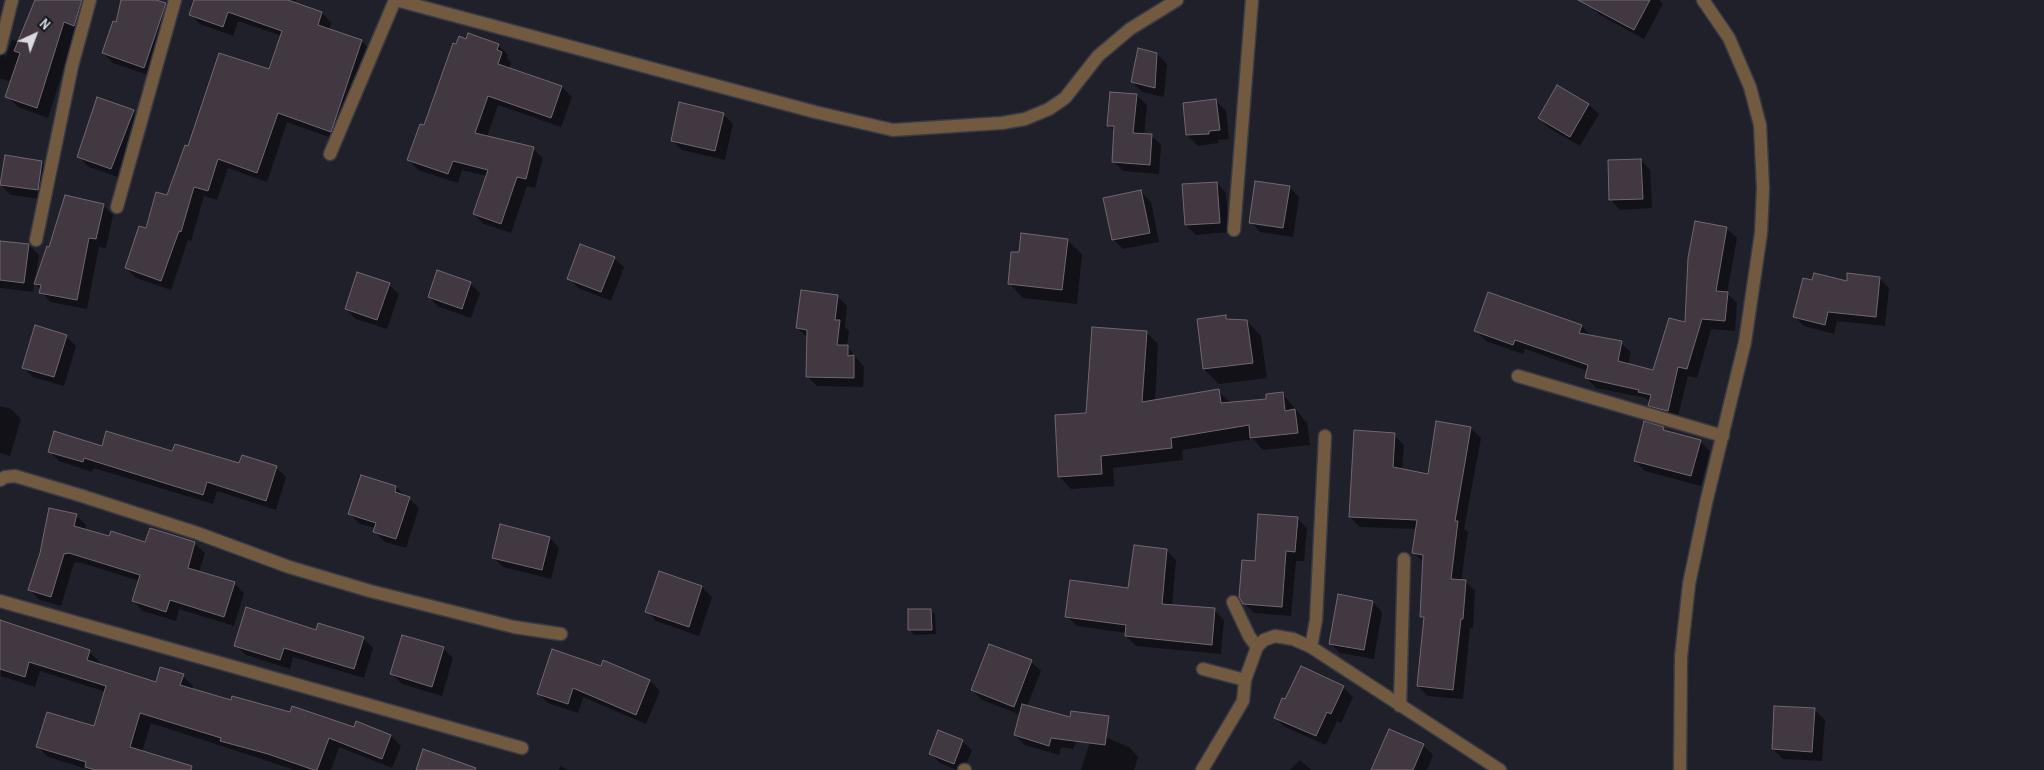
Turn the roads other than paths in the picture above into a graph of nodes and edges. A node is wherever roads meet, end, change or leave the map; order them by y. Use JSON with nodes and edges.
{"nodes":[{"id":1,"x":12,"y":0,"type":"edge"},
{"id":2,"x":90,"y":0,"type":"edge"},
{"id":3,"x":175,"y":0,"type":"edge"},
{"id":4,"x":395,"y":0,"type":"edge"},
{"id":5,"x":1178,"y":0,"type":"edge"},
{"id":6,"x":1252,"y":0,"type":"edge"},
{"id":7,"x":1702,"y":0,"type":"edge"},
{"id":8,"x":0,"y":48,"type":"edge"},
{"id":9,"x":330,"y":154,"type":"dead end"},
{"id":10,"x":117,"y":207,"type":"dead end"},
{"id":11,"x":1234,"y":230,"type":"dead end"},
{"id":12,"x":36,"y":240,"type":"dead end"},
{"id":13,"x":1518,"y":376,"type":"dead end"},
{"id":14,"x":1325,"y":436,"type":"dead end"},
{"id":15,"x":1723,"y":436,"type":"junction"},
{"id":16,"x":0,"y":480,"type":"edge"},
{"id":17,"x":1404,"y":559,"type":"dead end"},
{"id":18,"x":0,"y":601,"type":"edge"},
{"id":19,"x":1233,"y":602,"type":"dead end"},
{"id":20,"x":561,"y":634,"type":"dead end"},
{"id":21,"x":1257,"y":647,"type":"junction"},
{"id":22,"x":1311,"y":647,"type":"junction"},
{"id":23,"x":1203,"y":669,"type":"dead end"},
{"id":24,"x":1245,"y":680,"type":"junction"},
{"id":25,"x":1400,"y":706,"type":"junction"},
{"id":26,"x":522,"y":748,"type":"dead end"},
{"id":27,"x":1203,"y":770,"type":"edge"},
{"id":28,"x":1500,"y":770,"type":"edge"},
{"id":29,"x":1680,"y":770,"type":"edge"}],
"edges":[{"from":1,"to":8,"type":"street"},
{"from":2,"to":12,"type":"street"},
{"from":3,"to":10,"type":"street"},
{"from":4,"to":5,"type":"street"},
{"from":4,"to":9,"type":"street"},
{"from":6,"to":11,"type":"street"},
{"from":7,"to":15,"type":"street"},
{"from":13,"to":15,"type":"street"},
{"from":14,"to":22,"type":"street"},
{"from":15,"to":29,"type":"street"},
{"from":16,"to":20,"type":"street"},
{"from":17,"to":25,"type":"street"},
{"from":18,"to":26,"type":"street"},
{"from":19,"to":21,"type":"street"},
{"from":21,"to":22,"type":"street"},
{"from":21,"to":24,"type":"street"},
{"from":22,"to":25,"type":"street"},
{"from":23,"to":24,"type":"street"},
{"from":24,"to":27,"type":"street"},
{"from":25,"to":28,"type":"street"}]}
